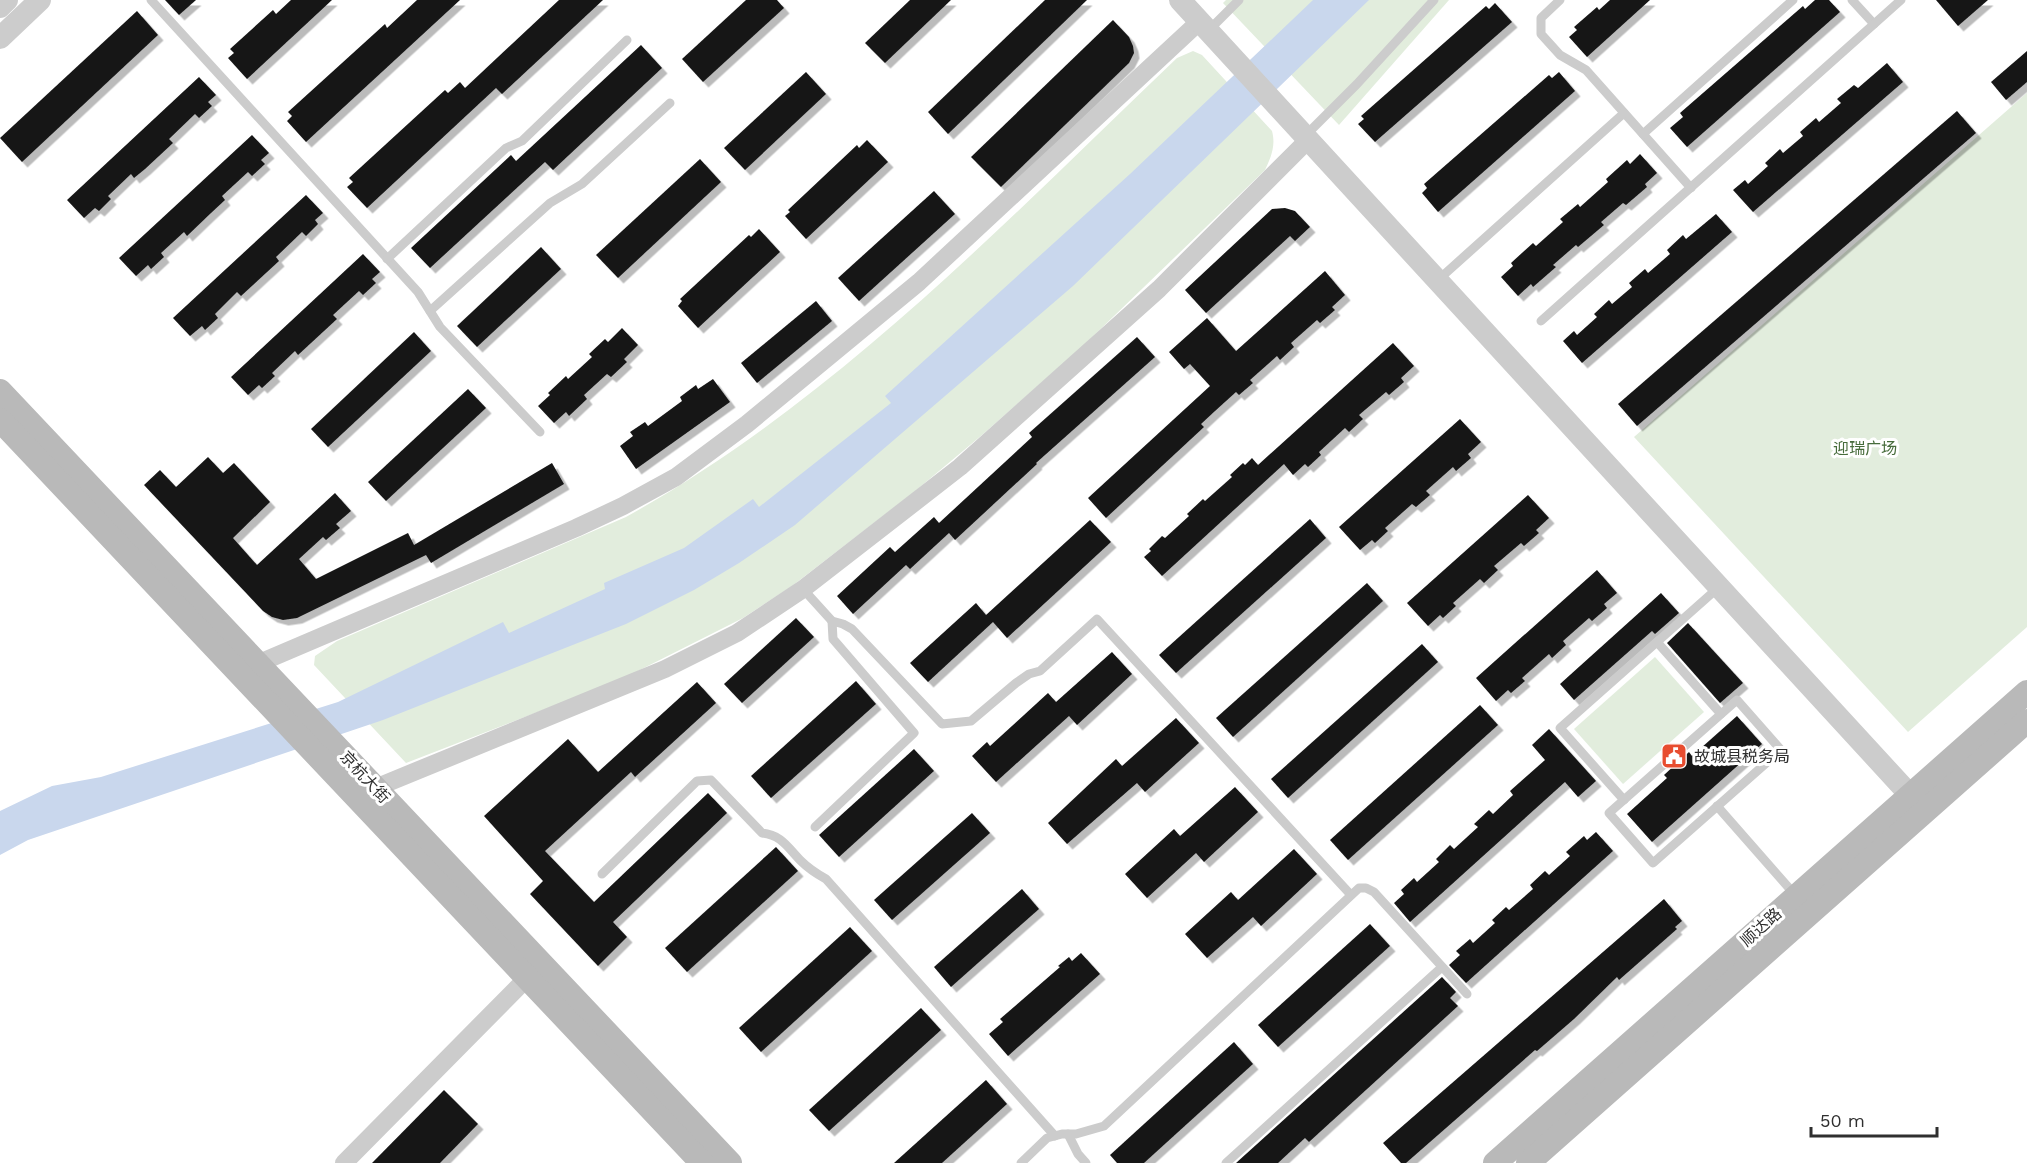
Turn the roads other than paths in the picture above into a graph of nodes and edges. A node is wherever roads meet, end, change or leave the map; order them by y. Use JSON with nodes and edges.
{"nodes":[{"id":1,"x":7,"y":0,"type":"edge"},
{"id":2,"x":40,"y":0,"type":"edge"},
{"id":3,"x":151,"y":0,"type":"edge"},
{"id":4,"x":1180,"y":0,"type":"edge"},
{"id":5,"x":1239,"y":0,"type":"edge"},
{"id":6,"x":1434,"y":0,"type":"edge"},
{"id":7,"x":1560,"y":0,"type":"edge"},
{"id":8,"x":1793,"y":0,"type":"edge"},
{"id":9,"x":1852,"y":0,"type":"edge"},
{"id":10,"x":1901,"y":0,"type":"edge"},
{"id":11,"x":0,"y":7,"type":"edge"},
{"id":12,"x":1874,"y":24,"type":"junction"},
{"id":13,"x":1204,"y":26,"type":"junction"},
{"id":14,"x":0,"y":38,"type":"edge"},
{"id":15,"x":627,"y":40,"type":"dead end"},
{"id":16,"x":670,"y":103,"type":"dead end"},
{"id":17,"x":1624,"y":113,"type":"junction"},
{"id":18,"x":1643,"y":134,"type":"junction"},
{"id":19,"x":1307,"y":137,"type":"junction"},
{"id":20,"x":1691,"y":188,"type":"junction"},
{"id":21,"x":387,"y":259,"type":"junction"},
{"id":22,"x":1438,"y":280,"type":"junction"},
{"id":23,"x":430,"y":311,"type":"junction"},
{"id":24,"x":1541,"y":321,"type":"dead end"},
{"id":25,"x":0,"y":391,"type":"edge"},
{"id":26,"x":0,"y":420,"type":"edge"},
{"id":27,"x":540,"y":432,"type":"dead end"},
{"id":28,"x":1719,"y":586,"type":"junction"},
{"id":29,"x":803,"y":589,"type":"junction"},
{"id":30,"x":832,"y":621,"type":"junction"},
{"id":31,"x":1657,"y":642,"type":"junction"},
{"id":32,"x":257,"y":664,"type":"junction"},
{"id":33,"x":2027,"y":692,"type":"edge"},
{"id":34,"x":1721,"y":714,"type":"junction"},
{"id":35,"x":2027,"y":721,"type":"edge"},
{"id":36,"x":375,"y":788,"type":"junction"},
{"id":37,"x":1624,"y":800,"type":"junction"},
{"id":38,"x":1918,"y":803,"type":"junction"},
{"id":39,"x":1717,"y":806,"type":"junction"},
{"id":40,"x":815,"y":826,"type":"dead end"},
{"id":41,"x":602,"y":874,"type":"dead end"},
{"id":42,"x":1351,"y":894,"type":"junction"},
{"id":43,"x":1796,"y":896,"type":"junction"},
{"id":44,"x":1442,"y":968,"type":"junction"},
{"id":45,"x":527,"y":978,"type":"junction"},
{"id":46,"x":1467,"y":994,"type":"dead end"},
{"id":47,"x":1068,"y":1134,"type":"junction"},
{"id":48,"x":1055,"y":1136,"type":"junction"},
{"id":49,"x":344,"y":1163,"type":"edge"},
{"id":50,"x":702,"y":1163,"type":"edge"},
{"id":51,"x":730,"y":1163,"type":"edge"},
{"id":52,"x":1021,"y":1163,"type":"edge"},
{"id":53,"x":1086,"y":1163,"type":"edge"},
{"id":54,"x":1226,"y":1163,"type":"edge"},
{"id":55,"x":1495,"y":1163,"type":"edge"},
{"id":56,"x":1528,"y":1163,"type":"edge"}],
"edges":[{"from":1,"to":11,"type":"street"},
{"from":2,"to":14,"type":"street"},
{"from":3,"to":21,"type":"lane"},
{"from":4,"to":13,"type":"street"},
{"from":5,"to":13,"type":"lane"},
{"from":6,"to":19,"type":"lane"},
{"from":7,"to":17,"type":"lane"},
{"from":8,"to":18,"type":"lane"},
{"from":9,"to":12,"type":"lane"},
{"from":10,"to":12,"type":"lane"},
{"from":12,"to":20,"type":"lane"},
{"from":13,"to":19,"type":"street"},
{"from":13,"to":32,"type":"street"},
{"from":15,"to":21,"type":"lane"},
{"from":16,"to":23,"type":"lane"},
{"from":17,"to":18,"type":"lane"},
{"from":17,"to":22,"type":"lane"},
{"from":18,"to":20,"type":"lane"},
{"from":19,"to":22,"type":"street"},
{"from":19,"to":29,"type":"street"},
{"from":20,"to":24,"type":"lane"},
{"from":21,"to":23,"type":"lane"},
{"from":22,"to":28,"type":"street"},
{"from":23,"to":27,"type":"lane"},
{"from":25,"to":32,"type":"main road","name":"京杭大街"},
{"from":26,"to":45,"type":"main road","name":"京杭大街"},
{"from":28,"to":31,"type":"lane"},
{"from":28,"to":38,"type":"street"},
{"from":29,"to":30,"type":"lane"},
{"from":29,"to":36,"type":"street"},
{"from":30,"to":40,"type":"lane"},
{"from":30,"to":42,"type":"lane"},
{"from":31,"to":34,"type":"lane"},
{"from":31,"to":37,"type":"lane"},
{"from":32,"to":36,"type":"main road","name":"京杭大街"},
{"from":33,"to":38,"type":"main road","name":"顺达路"},
{"from":34,"to":37,"type":"lane"},
{"from":34,"to":39,"type":"lane"},
{"from":35,"to":38,"type":"main road","name":"顺达路"},
{"from":36,"to":51,"type":"main road","name":"京杭大街"},
{"from":37,"to":39,"type":"lane"},
{"from":38,"to":43,"type":"main road","name":"顺达路"},
{"from":38,"to":56,"type":"main road","name":"顺达路"},
{"from":39,"to":43,"type":"lane"},
{"from":41,"to":48,"type":"lane"},
{"from":42,"to":44,"type":"lane"},
{"from":42,"to":47,"type":"lane"},
{"from":43,"to":55,"type":"main road","name":"顺达路"},
{"from":44,"to":46,"type":"lane"},
{"from":44,"to":54,"type":"lane"},
{"from":45,"to":49,"type":"street"},
{"from":45,"to":50,"type":"main road","name":"京杭大街"},
{"from":47,"to":48,"type":"lane"},
{"from":47,"to":53,"type":"lane"},
{"from":48,"to":52,"type":"lane"}]}
